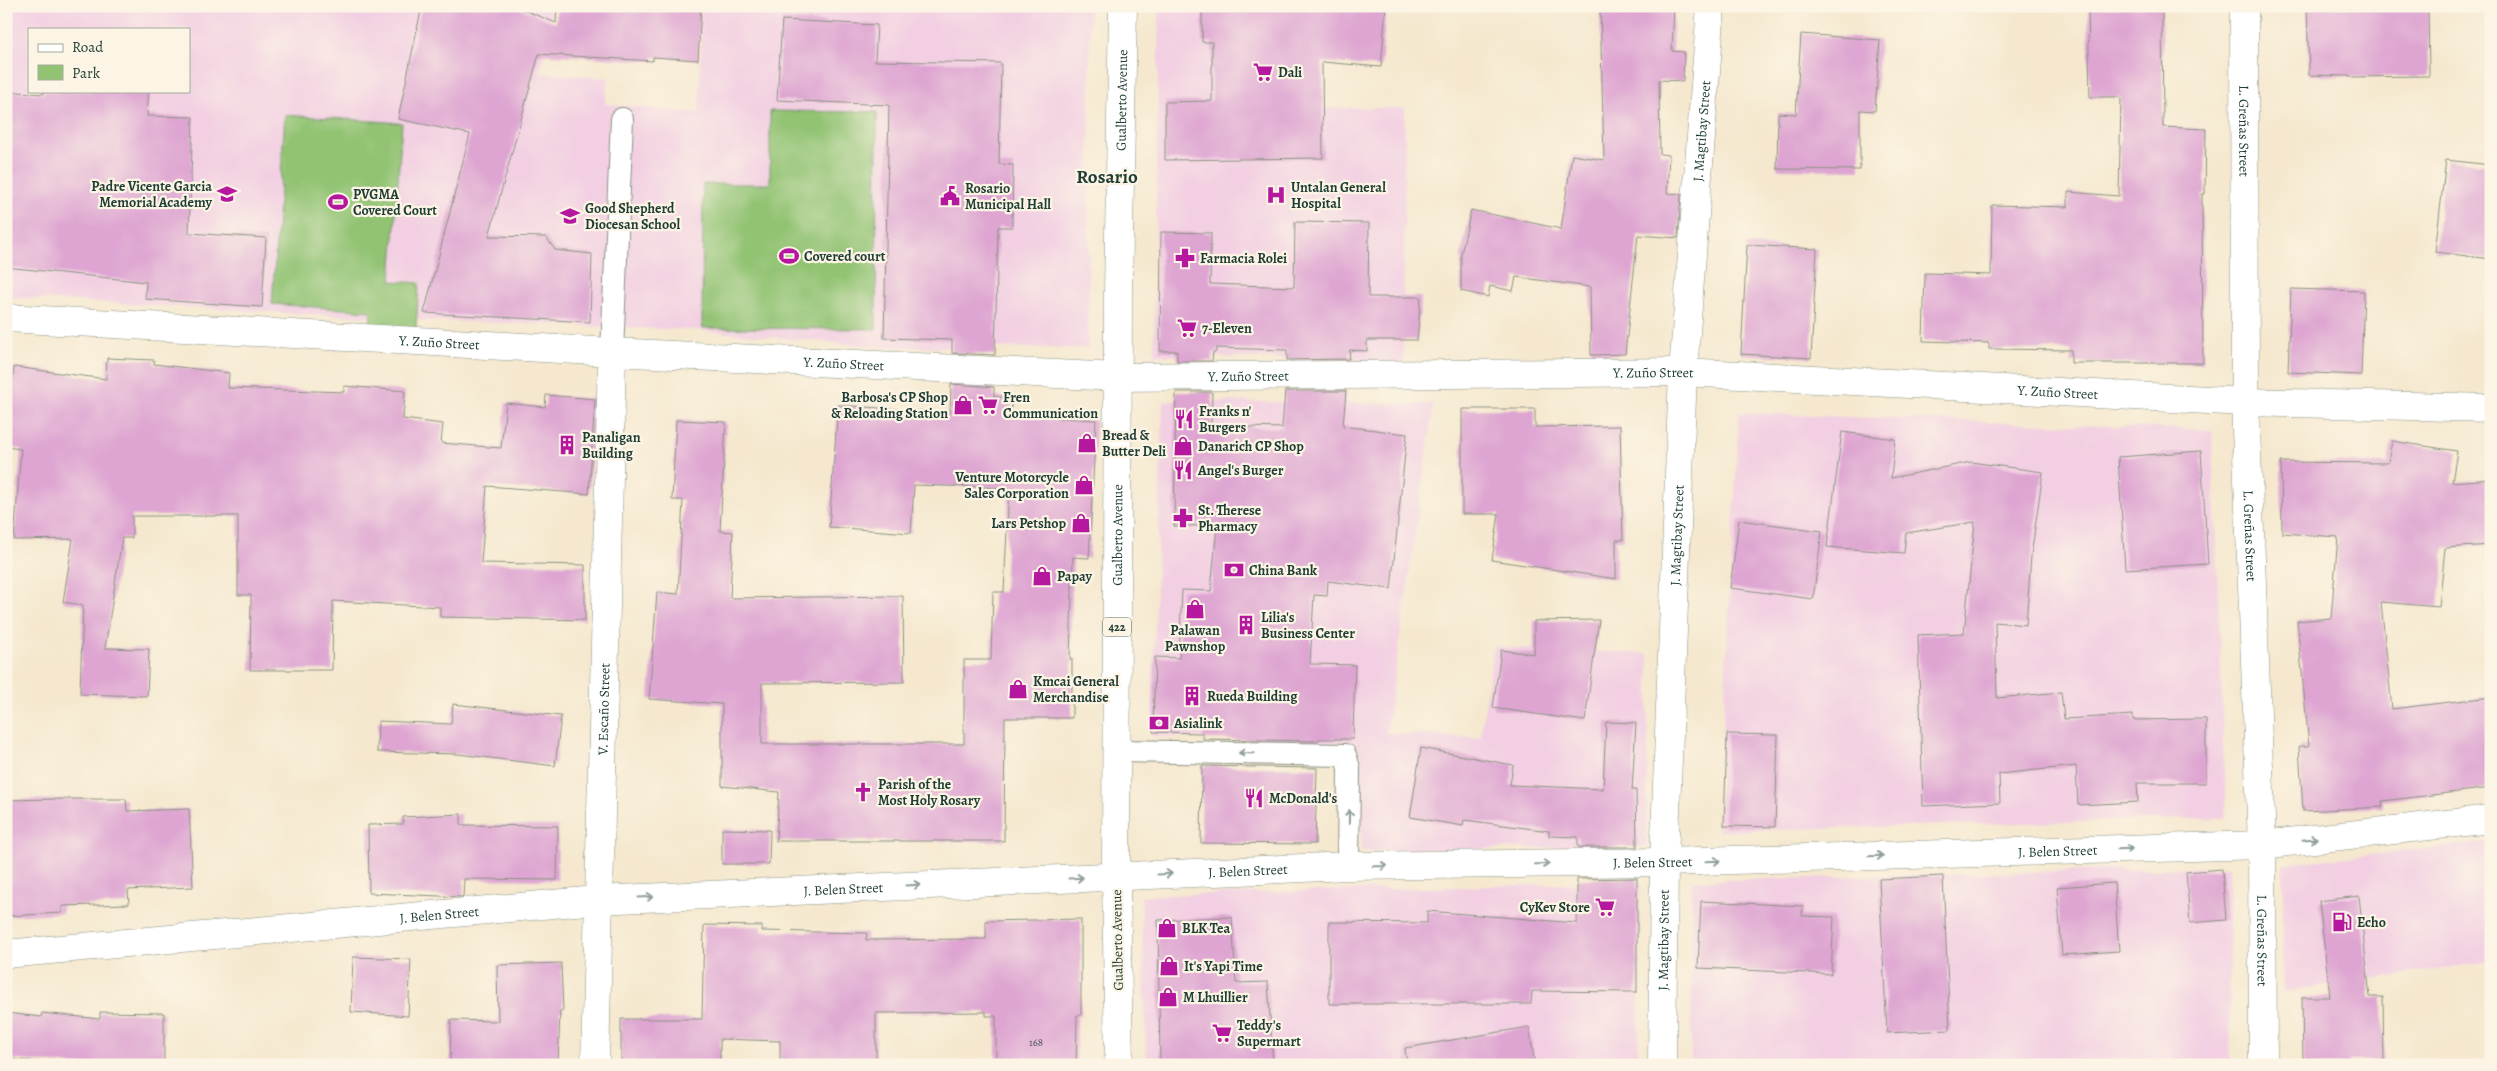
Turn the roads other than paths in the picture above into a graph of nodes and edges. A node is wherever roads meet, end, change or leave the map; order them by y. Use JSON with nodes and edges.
{"nodes":[{"id":1,"x":1123,"y":6,"type":"edge"},
{"id":2,"x":1711,"y":6,"type":"edge"},
{"id":3,"x":2244,"y":6,"type":"edge"},
{"id":4,"x":622,"y":119,"type":"dead end"},
{"id":5,"x":6,"y":318,"type":"edge"},
{"id":6,"x":612,"y":352,"type":"junction"},
{"id":7,"x":1683,"y":372,"type":"junction"},
{"id":8,"x":1118,"y":377,"type":"junction"},
{"id":9,"x":2245,"y":402,"type":"junction"},
{"id":10,"x":2491,"y":408,"type":"edge"},
{"id":11,"x":1117,"y":751,"type":"junction"},
{"id":12,"x":2491,"y":819,"type":"edge"},
{"id":13,"x":2262,"y":845,"type":"junction"},
{"id":14,"x":1664,"y":862,"type":"junction"},
{"id":15,"x":1348,"y":866,"type":"junction"},
{"id":16,"x":1116,"y":876,"type":"junction"},
{"id":17,"x":598,"y":900,"type":"junction"},
{"id":18,"x":6,"y":954,"type":"edge"},
{"id":19,"x":595,"y":1065,"type":"edge"},
{"id":20,"x":1119,"y":1065,"type":"edge"},
{"id":21,"x":1662,"y":1065,"type":"edge"},
{"id":22,"x":2263,"y":1065,"type":"edge"}],
"edges":[{"from":1,"to":8,"type":"street","name":"Gualberto Avenue","number":"422"},
{"from":2,"to":7,"type":"street","name":"J. Magtibay Street"},
{"from":3,"to":9,"type":"street","name":"L. Greñas Street"},
{"from":4,"to":6,"type":"lane"},
{"from":5,"to":6,"type":"street","name":"Y. Zuño Street"},
{"from":6,"to":8,"type":"street","name":"Y. Zuño Street"},
{"from":6,"to":17,"type":"street","name":"V. Escaño Street"},
{"from":7,"to":8,"type":"street","name":"Y. Zuño Street"},
{"from":7,"to":9,"type":"street","name":"Y. Zuño Street"},
{"from":7,"to":14,"type":"street","name":"J. Magtibay Street"},
{"from":8,"to":11,"type":"street","name":"Gualberto Avenue","number":"422"},
{"from":9,"to":10,"type":"street","name":"Y. Zuño Street"},
{"from":9,"to":13,"type":"street","name":"L. Greñas Street"},
{"from":15,"to":11,"type":"lane","one_way":true},
{"from":11,"to":16,"type":"street","name":"Gualberto Avenue","number":"422"},
{"from":13,"to":12,"type":"street","name":"J. Belen Street","one_way":true},
{"from":14,"to":13,"type":"street","name":"J. Belen Street","one_way":true},
{"from":13,"to":22,"type":"street","name":"L. Greñas Street"},
{"from":15,"to":14,"type":"street","name":"J. Belen Street","one_way":true},
{"from":14,"to":21,"type":"street","name":"J. Magtibay Street"},
{"from":16,"to":15,"type":"street","name":"J. Belen Street","one_way":true},
{"from":17,"to":16,"type":"street","name":"J. Belen Street","one_way":true},
{"from":16,"to":20,"type":"street","name":"Gualberto Avenue","number":"422"},
{"from":17,"to":18,"type":"street","name":"J. Belen Street"},
{"from":17,"to":19,"type":"street","name":"V. Escaño Street"}]}
